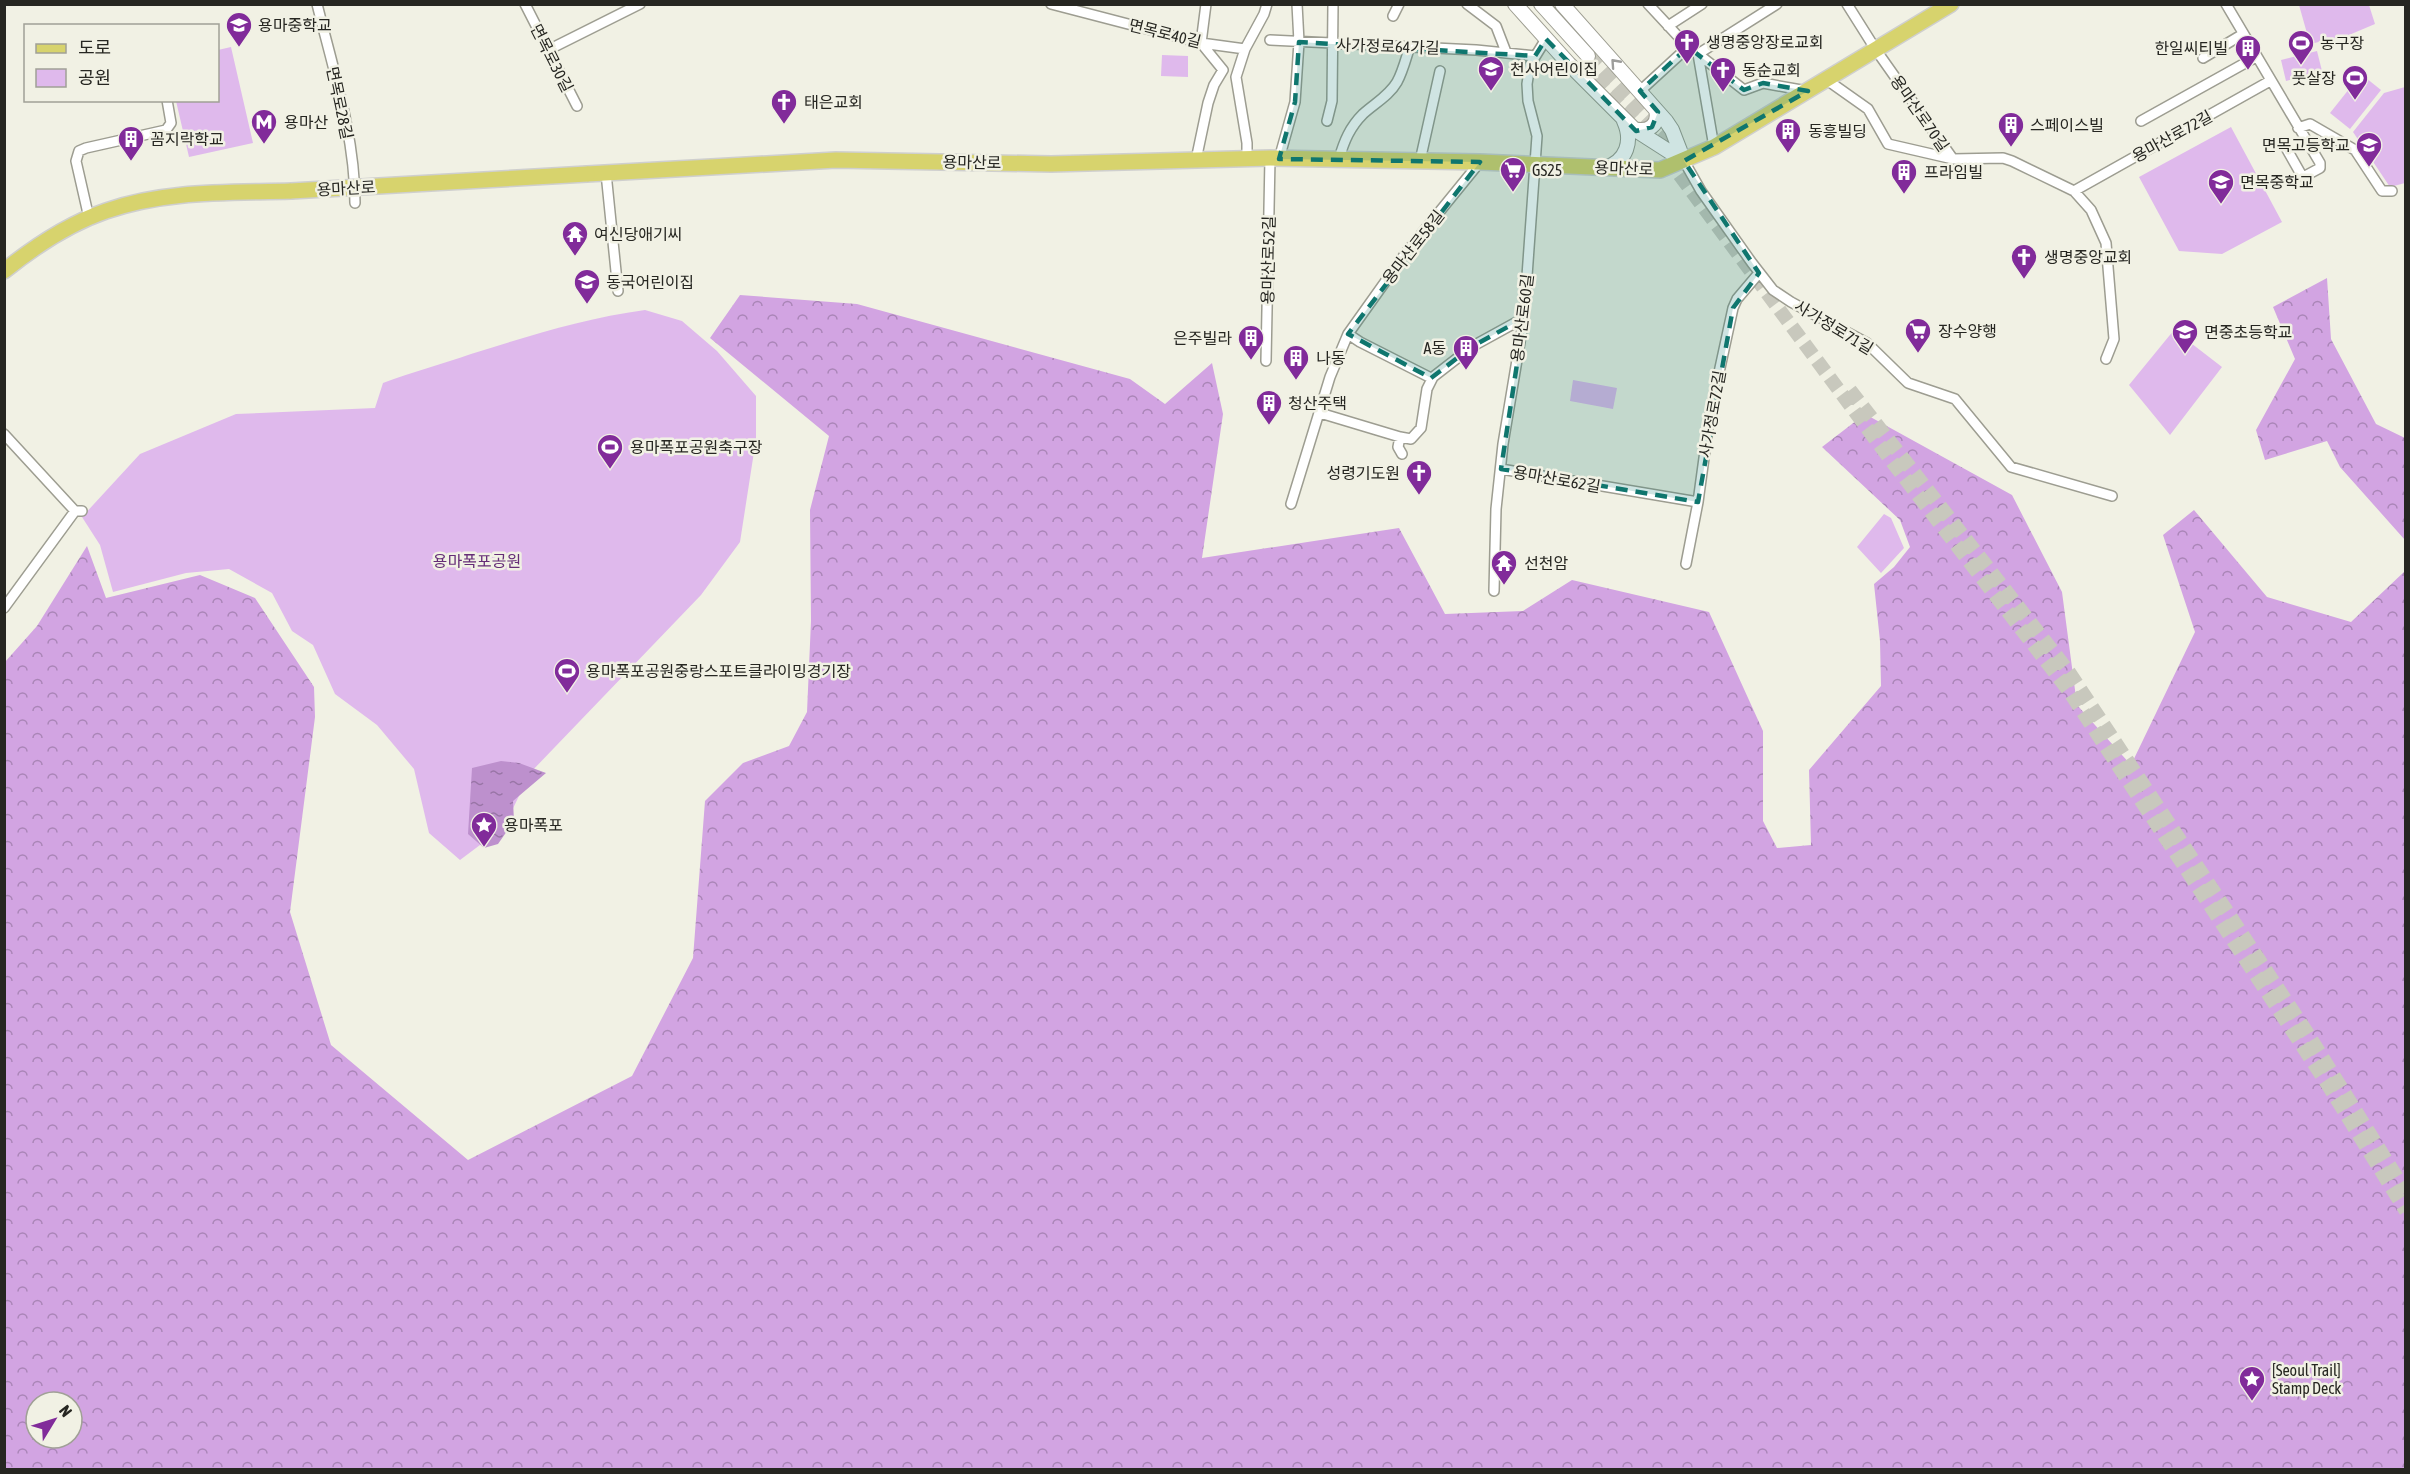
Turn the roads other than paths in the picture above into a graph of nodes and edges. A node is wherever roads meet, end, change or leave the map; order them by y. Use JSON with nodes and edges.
{"nodes":[{"id":1,"x":317,"y":4,"type":"edge"},
{"id":2,"x":640,"y":4,"type":"edge"},
{"id":3,"x":1051,"y":4,"type":"edge"},
{"id":4,"x":1206,"y":4,"type":"edge"},
{"id":5,"x":1267,"y":4,"type":"edge"},
{"id":6,"x":1297,"y":4,"type":"edge"},
{"id":7,"x":1334,"y":4,"type":"edge"},
{"id":8,"x":1399,"y":4,"type":"edge"},
{"id":9,"x":1467,"y":4,"type":"edge"},
{"id":10,"x":1515,"y":4,"type":"edge"},
{"id":11,"x":1526,"y":4,"type":"edge"},
{"id":12,"x":1541,"y":4,"type":"edge"},
{"id":13,"x":1562,"y":4,"type":"edge"},
{"id":14,"x":1647,"y":4,"type":"edge"},
{"id":15,"x":1702,"y":4,"type":"edge"},
{"id":16,"x":1777,"y":4,"type":"edge"},
{"id":17,"x":1847,"y":4,"type":"edge"},
{"id":18,"x":1951,"y":4,"type":"edge"},
{"id":19,"x":2226,"y":4,"type":"edge"},
{"id":20,"x":529,"y":6,"type":"edge"},
{"id":21,"x":1393,"y":16,"type":"dead end"},
{"id":22,"x":1668,"y":26,"type":"junction"},
{"id":23,"x":2242,"y":34,"type":"junction"},
{"id":24,"x":1546,"y":39,"type":"junction"},
{"id":25,"x":1270,"y":40,"type":"dead end"},
{"id":26,"x":1201,"y":42,"type":"junction"},
{"id":27,"x":1299,"y":42,"type":"junction"},
{"id":28,"x":1334,"y":44,"type":"junction"},
{"id":29,"x":1410,"y":46,"type":"junction"},
{"id":30,"x":1688,"y":47,"type":"junction"},
{"id":31,"x":1245,"y":49,"type":"junction"},
{"id":32,"x":548,"y":50,"type":"junction"},
{"id":33,"x":1876,"y":50,"type":"junction"},
{"id":34,"x":1506,"y":52,"type":"junction"},
{"id":35,"x":1698,"y":54,"type":"junction"},
{"id":36,"x":1535,"y":56,"type":"junction"},
{"id":37,"x":2256,"y":57,"type":"junction"},
{"id":38,"x":2203,"y":58,"type":"dead end"},
{"id":39,"x":1440,"y":71,"type":"dead end"},
{"id":40,"x":1827,"y":80,"type":"junction"},
{"id":41,"x":2270,"y":81,"type":"junction"},
{"id":42,"x":1640,"y":91,"type":"junction"},
{"id":43,"x":1808,"y":91,"type":"junction"},
{"id":44,"x":167,"y":102,"type":"edge"},
{"id":45,"x":577,"y":106,"type":"dead end"},
{"id":46,"x":1656,"y":110,"type":"junction"},
{"id":47,"x":1623,"y":119,"type":"junction"},
{"id":48,"x":1327,"y":121,"type":"dead end"},
{"id":49,"x":2141,"y":121,"type":"dead end"},
{"id":50,"x":2298,"y":128,"type":"junction"},
{"id":51,"x":1634,"y":129,"type":"junction"},
{"id":52,"x":2285,"y":146,"type":"dead end"},
{"id":53,"x":1714,"y":147,"type":"junction"},
{"id":54,"x":1246,"y":159,"type":"junction"},
{"id":55,"x":1275,"y":159,"type":"junction"},
{"id":56,"x":1339,"y":159,"type":"junction"},
{"id":57,"x":1953,"y":159,"type":"junction"},
{"id":58,"x":1196,"y":160,"type":"junction"},
{"id":59,"x":1420,"y":161,"type":"junction"},
{"id":60,"x":1684,"y":161,"type":"junction"},
{"id":61,"x":1480,"y":162,"type":"junction"},
{"id":62,"x":1535,"y":165,"type":"junction"},
{"id":63,"x":1605,"y":168,"type":"junction"},
{"id":64,"x":606,"y":173,"type":"junction"},
{"id":65,"x":2074,"y":191,"type":"junction"},
{"id":66,"x":2392,"y":191,"type":"dead end"},
{"id":67,"x":355,"y":203,"type":"dead end"},
{"id":68,"x":89,"y":218,"type":"junction"},
{"id":69,"x":4,"y":271,"type":"edge"},
{"id":70,"x":1758,"y":273,"type":"junction"},
{"id":71,"x":618,"y":291,"type":"dead end"},
{"id":72,"x":1524,"y":318,"type":"junction"},
{"id":73,"x":1348,"y":334,"type":"junction"},
{"id":74,"x":2106,"y":359,"type":"dead end"},
{"id":75,"x":1266,"y":361,"type":"dead end"},
{"id":76,"x":1431,"y":378,"type":"junction"},
{"id":77,"x":1320,"y":413,"type":"junction"},
{"id":78,"x":4,"y":434,"type":"edge"},
{"id":79,"x":1400,"y":437,"type":"junction"},
{"id":80,"x":8,"y":446,"type":"edge"},
{"id":81,"x":1402,"y":454,"type":"dead end"},
{"id":82,"x":1500,"y":469,"type":"junction"},
{"id":83,"x":2112,"y":496,"type":"dead end"},
{"id":84,"x":1698,"y":502,"type":"junction"},
{"id":85,"x":1291,"y":504,"type":"dead end"},
{"id":86,"x":1686,"y":564,"type":"dead end"},
{"id":87,"x":1494,"y":591,"type":"dead end"},
{"id":88,"x":4,"y":608,"type":"edge"}],
"edges":[{"from":1,"to":67,"type":"street","name":"면목로28길"},
{"from":2,"to":32,"type":"street"},
{"from":3,"to":26,"type":"street","name":"면목로40길"},
{"from":4,"to":26,"type":"street"},
{"from":5,"to":31,"type":"street"},
{"from":6,"to":27,"type":"street","name":"용마산로52길"},
{"from":7,"to":28,"type":"street"},
{"from":8,"to":21,"type":"street"},
{"from":9,"to":34,"type":"street"},
{"from":10,"to":24,"type":"main road"},
{"from":11,"to":12,"type":"main road"},
{"from":42,"to":13,"type":"main road","one_way":true},
{"from":14,"to":22,"type":"street"},
{"from":15,"to":22,"type":"street"},
{"from":16,"to":35,"type":"street"},
{"from":17,"to":33,"type":"street","name":"용마산로70길"},
{"from":18,"to":33,"type":"main road","name":"용마산로"},
{"from":19,"to":23,"type":"street"},
{"from":20,"to":32,"type":"street","name":"면목로30길"},
{"from":22,"to":30,"type":"street"},
{"from":23,"to":37,"type":"street"},
{"from":23,"to":38,"type":"street"},
{"from":24,"to":36,"type":"street","name":"용마산로60길"},
{"from":24,"to":47,"type":"main road"},
{"from":25,"to":27,"type":"street","name":"사가정로64가길"},
{"from":26,"to":31,"type":"street","name":"면목로40길"},
{"from":26,"to":58,"type":"street"},
{"from":27,"to":28,"type":"street","name":"사가정로64가길"},
{"from":27,"to":55,"type":"street","name":"용마산로52길"},
{"from":28,"to":29,"type":"street","name":"사가정로64가길"},
{"from":28,"to":48,"type":"street"},
{"from":29,"to":34,"type":"street","name":"사가정로64가길"},
{"from":29,"to":56,"type":"street"},
{"from":30,"to":35,"type":"street"},
{"from":30,"to":42,"type":"street"},
{"from":31,"to":54,"type":"street"},
{"from":32,"to":45,"type":"street","name":"면목로30길"},
{"from":33,"to":40,"type":"main road","name":"용마산로"},
{"from":33,"to":57,"type":"street","name":"용마산로70길"},
{"from":34,"to":36,"type":"street","name":"사가정로64가길"},
{"from":35,"to":43,"type":"street"},
{"from":35,"to":53,"type":"street"},
{"from":36,"to":62,"type":"street","name":"용마산로60길"},
{"from":37,"to":41,"type":"street"},
{"from":37,"to":49,"type":"street","name":"용마산로72길"},
{"from":39,"to":59,"type":"street"},
{"from":40,"to":43,"type":"main road","name":"용마산로"},
{"from":40,"to":57,"type":"street"},
{"from":41,"to":50,"type":"street"},
{"from":41,"to":65,"type":"street","name":"용마산로72길"},
{"from":42,"to":46,"type":"main road"},
{"from":43,"to":53,"type":"main road","name":"용마산로"},
{"from":44,"to":68,"type":"street"},
{"from":46,"to":51,"type":"main road"},
{"from":46,"to":60,"type":"main road"},
{"from":47,"to":51,"type":"main road"},
{"from":47,"to":63,"type":"main road"},
{"from":50,"to":52,"type":"street"},
{"from":50,"to":66,"type":"street"},
{"from":51,"to":60,"type":"main road"},
{"from":53,"to":60,"type":"main road","name":"용마산로"},
{"from":54,"to":55,"type":"main road","name":"용마산로"},
{"from":54,"to":58,"type":"main road","name":"용마산로"},
{"from":55,"to":56,"type":"main road","name":"용마산로"},
{"from":55,"to":75,"type":"street","name":"용마산로52길"},
{"from":56,"to":59,"type":"main road","name":"용마산로"},
{"from":57,"to":65,"type":"street","name":"용마산로70길"},
{"from":58,"to":64,"type":"main road","name":"용마산로"},
{"from":59,"to":61,"type":"main road","name":"용마산로"},
{"from":60,"to":63,"type":"main road","name":"용마산로"},
{"from":60,"to":70,"type":"street","name":"사가정로71길"},
{"from":61,"to":62,"type":"main road","name":"용마산로"},
{"from":61,"to":73,"type":"street","name":"용마산로58길"},
{"from":62,"to":63,"type":"main road","name":"용마산로"},
{"from":62,"to":72,"type":"street","name":"용마산로60길"},
{"from":64,"to":68,"type":"main road","name":"용마산로","bridge":true},
{"from":64,"to":71,"type":"street"},
{"from":65,"to":74,"type":"street","name":"용마산로70길"},
{"from":68,"to":69,"type":"main road","name":"용마산로"},
{"from":70,"to":83,"type":"street","name":"사가정로71길"},
{"from":70,"to":84,"type":"street","name":"사가정로72길"},
{"from":72,"to":76,"type":"street"},
{"from":72,"to":82,"type":"street","name":"용마산로60길"},
{"from":73,"to":76,"type":"street"},
{"from":73,"to":77,"type":"street","name":"용마산로58길"},
{"from":76,"to":79,"type":"street"},
{"from":77,"to":79,"type":"street"},
{"from":77,"to":85,"type":"street","name":"용마산로58길"},
{"from":78,"to":80,"type":"street"},
{"from":79,"to":81,"type":"street"},
{"from":80,"to":88,"type":"street"},
{"from":82,"to":84,"type":"street","name":"용마산로62길"},
{"from":82,"to":87,"type":"street","name":"용마산로62길"},
{"from":84,"to":86,"type":"street","name":"사가정로72길"}]}
